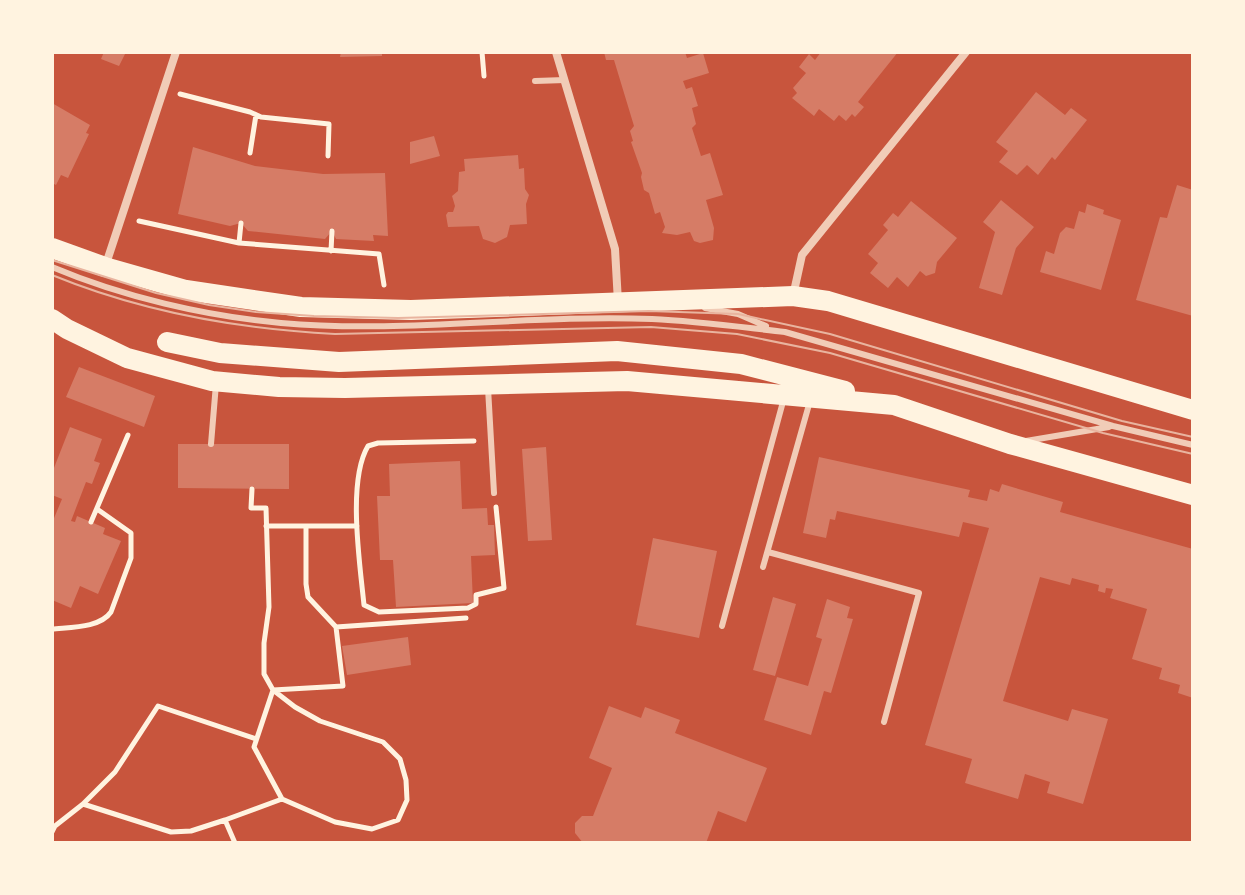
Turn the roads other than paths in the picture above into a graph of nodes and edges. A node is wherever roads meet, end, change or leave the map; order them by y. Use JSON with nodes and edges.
{"nodes":[{"id":1,"x":176,"y":52,"type":"edge"},
{"id":2,"x":556,"y":52,"type":"edge"},
{"id":3,"x":966,"y":52,"type":"edge"},
{"id":4,"x":565,"y":80,"type":"junction"},
{"id":5,"x":535,"y":81,"type":"dead end"},
{"id":6,"x":52,"y":248,"type":"edge"},
{"id":7,"x":52,"y":267,"type":"edge"},
{"id":8,"x":105,"y":267,"type":"junction"},
{"id":9,"x":793,"y":296,"type":"junction"},
{"id":10,"x":662,"y":300,"type":"junction"},
{"id":11,"x":618,"y":302,"type":"junction"},
{"id":12,"x":52,"y":319,"type":"edge"},
{"id":13,"x":777,"y":331,"type":"junction"},
{"id":14,"x":167,"y":342,"type":"dead end"},
{"id":15,"x":216,"y":381,"type":"junction"},
{"id":16,"x":488,"y":384,"type":"junction"},
{"id":17,"x":785,"y":395,"type":"junction"},
{"id":18,"x":811,"y":397,"type":"junction"},
{"id":19,"x":894,"y":405,"type":"junction"},
{"id":20,"x":1193,"y":410,"type":"edge"},
{"id":21,"x":1113,"y":426,"type":"junction"},
{"id":22,"x":211,"y":444,"type":"dead end"},
{"id":23,"x":1010,"y":444,"type":"junction"},
{"id":24,"x":1193,"y":445,"type":"edge"},
{"id":25,"x":494,"y":493,"type":"road end"},
{"id":26,"x":1193,"y":495,"type":"edge"},
{"id":27,"x":768,"y":552,"type":"junction"},
{"id":28,"x":763,"y":567,"type":"dead end"},
{"id":29,"x":722,"y":626,"type":"dead end"},
{"id":30,"x":884,"y":722,"type":"dead end"}],
"edges":[{"from":1,"to":8,"type":"street"},
{"from":2,"to":4,"type":"street"},
{"from":3,"to":9,"type":"street"},
{"from":4,"to":5,"type":"lane"},
{"from":4,"to":11,"type":"street"},
{"from":6,"to":8,"type":"main road"},
{"from":7,"to":13,"type":"lane"},
{"from":8,"to":11,"type":"main road"},
{"from":9,"to":10,"type":"main road"},
{"from":9,"to":20,"type":"main road"},
{"from":10,"to":11,"type":"main road"},
{"from":10,"to":13,"type":"lane"},
{"from":12,"to":15,"type":"main road"},
{"from":13,"to":21,"type":"lane"},
{"from":14,"to":19,"type":"main road"},
{"from":15,"to":16,"type":"main road"},
{"from":15,"to":22,"type":"lane"},
{"from":16,"to":17,"type":"main road"},
{"from":16,"to":25,"type":"lane"},
{"from":17,"to":18,"type":"main road"},
{"from":17,"to":29,"type":"lane"},
{"from":18,"to":19,"type":"main road"},
{"from":18,"to":27,"type":"lane"},
{"from":19,"to":23,"type":"main road"},
{"from":21,"to":23,"type":"lane"},
{"from":21,"to":24,"type":"lane"},
{"from":23,"to":26,"type":"main road"},
{"from":27,"to":28,"type":"lane"},
{"from":27,"to":30,"type":"lane"}]}
